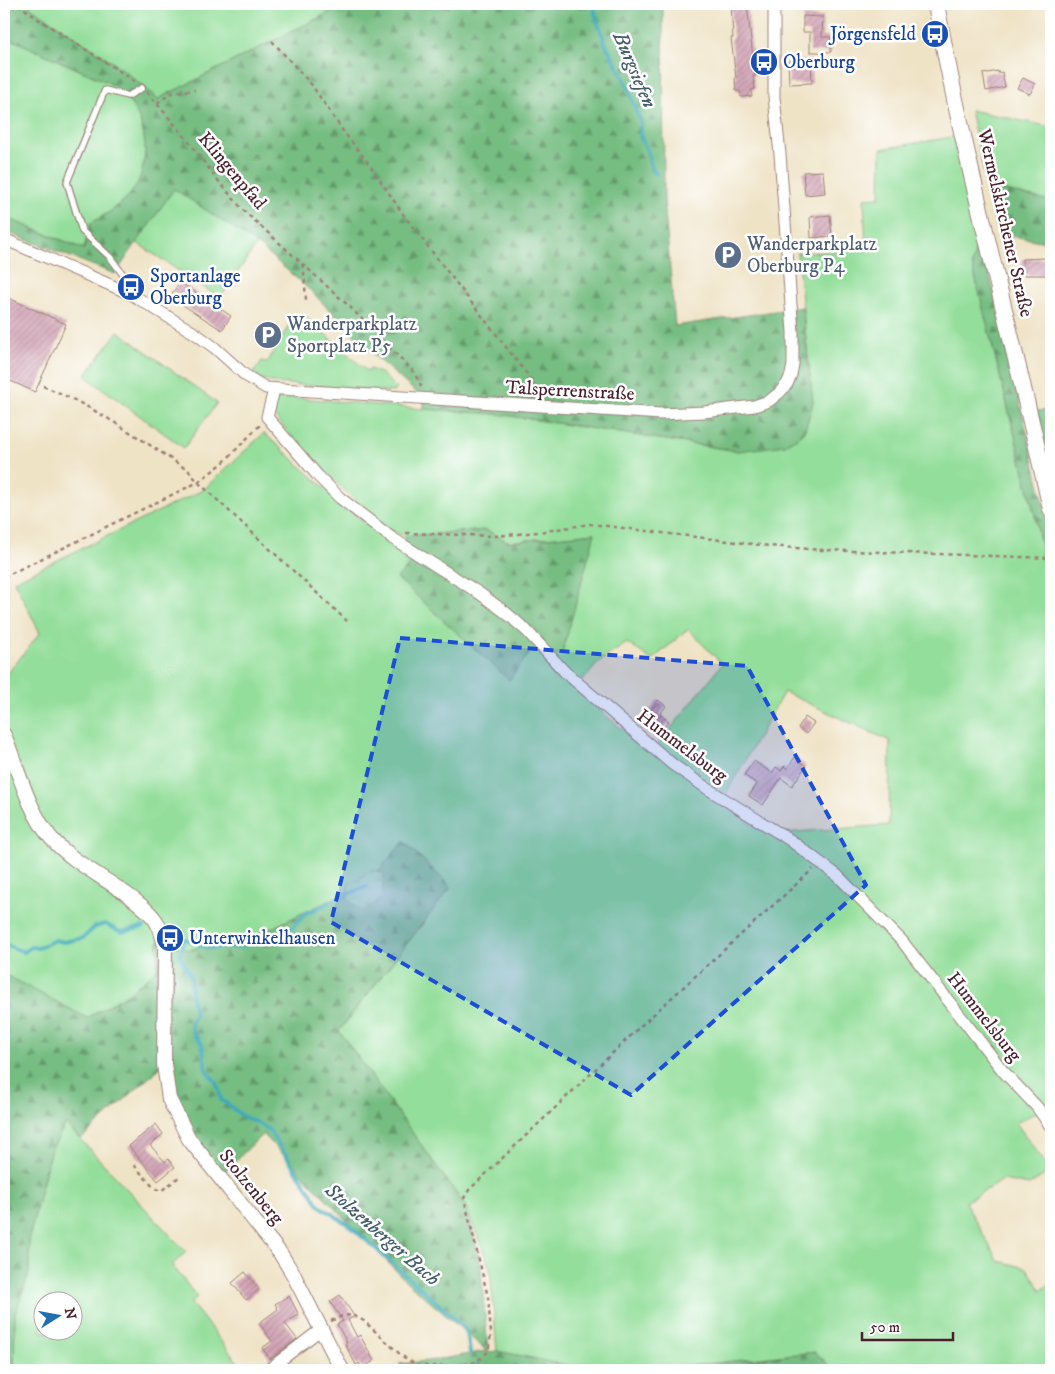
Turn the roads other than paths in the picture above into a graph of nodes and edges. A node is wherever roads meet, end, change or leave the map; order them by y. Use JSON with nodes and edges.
{"nodes":[{"id":1,"x":774,"y":4,"type":"edge"},
{"id":2,"x":936,"y":4,"type":"edge"},
{"id":3,"x":144,"y":89,"type":"road end"},
{"id":4,"x":4,"y":239,"type":"edge"},
{"id":5,"x":131,"y":294,"type":"junction"},
{"id":6,"x":274,"y":390,"type":"junction"},
{"id":7,"x":1051,"y":509,"type":"edge"},
{"id":8,"x":4,"y":734,"type":"edge"},
{"id":9,"x":1051,"y":1127,"type":"edge"},
{"id":10,"x":320,"y":1330,"type":"junction"},
{"id":11,"x":268,"y":1370,"type":"edge"},
{"id":12,"x":342,"y":1370,"type":"edge"}],
"edges":[{"from":1,"to":6,"type":"street","name":"Talsperrenstraße"},
{"from":2,"to":7,"type":"main road","name":"Wermelskirchener Straße"},
{"from":3,"to":5,"type":"lane"},
{"from":4,"to":5,"type":"street","name":"Talsperrenstraße"},
{"from":5,"to":6,"type":"street","name":"Talsperrenstraße"},
{"from":6,"to":9,"type":"street","name":"Hummelsburg"},
{"from":8,"to":10,"type":"street","name":"Stolzenberg"},
{"from":10,"to":11,"type":"street"},
{"from":10,"to":12,"type":"street","name":"Stolzenberg"}]}
